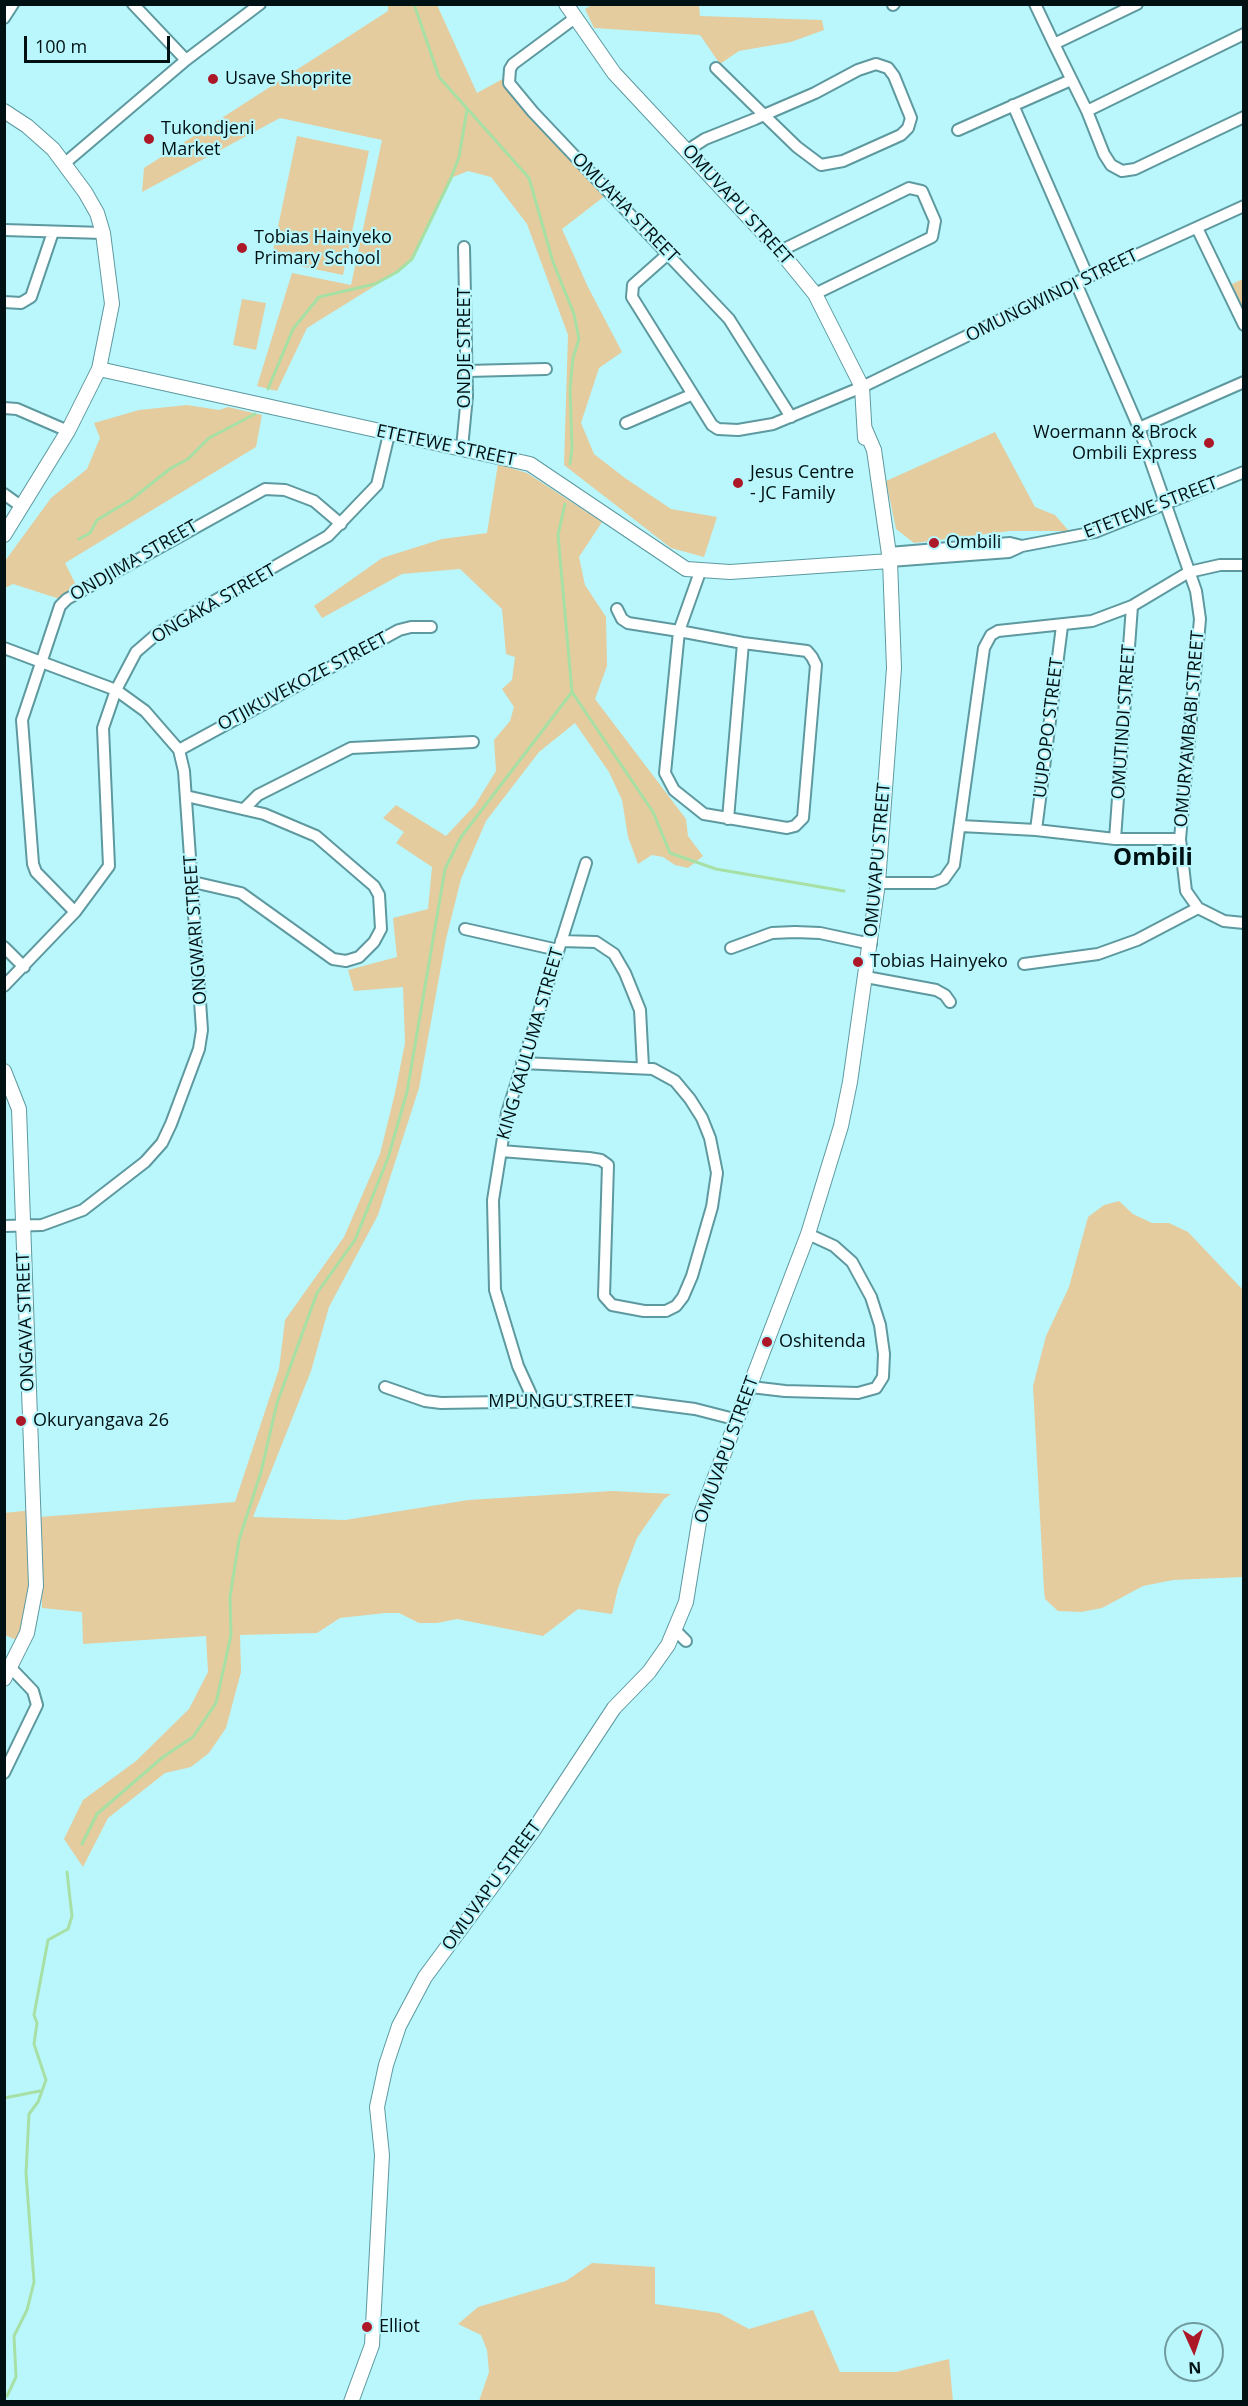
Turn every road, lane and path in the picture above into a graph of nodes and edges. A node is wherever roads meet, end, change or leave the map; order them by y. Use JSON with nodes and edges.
{"nodes":[{"id":1,"x":13,"y":4,"type":"edge"},
{"id":2,"x":133,"y":4,"type":"edge"},
{"id":3,"x":260,"y":4,"type":"edge"},
{"id":4,"x":1035,"y":4,"type":"edge"},
{"id":5,"x":1137,"y":4,"type":"edge"},
{"id":6,"x":570,"y":9,"type":"edge"},
{"id":7,"x":4,"y":18,"type":"edge"},
{"id":8,"x":1244,"y":34,"type":"edge"},
{"id":9,"x":1054,"y":44,"type":"junction"},
{"id":10,"x":186,"y":60,"type":"junction"},
{"id":11,"x":716,"y":68,"type":"dead end"},
{"id":12,"x":1071,"y":80,"type":"junction"},
{"id":13,"x":1013,"y":105,"type":"junction"},
{"id":14,"x":4,"y":111,"type":"edge"},
{"id":15,"x":1087,"y":111,"type":"junction"},
{"id":16,"x":764,"y":115,"type":"junction"},
{"id":17,"x":1244,"y":117,"type":"edge"},
{"id":18,"x":958,"y":130,"type":"dead end"},
{"id":19,"x":688,"y":150,"type":"junction"},
{"id":20,"x":65,"y":163,"type":"junction"},
{"id":21,"x":1244,"y":206,"type":"edge"},
{"id":22,"x":1197,"y":228,"type":"junction"},
{"id":23,"x":4,"y":230,"type":"edge"},
{"id":24,"x":53,"y":232,"type":"junction"},
{"id":25,"x":103,"y":233,"type":"junction"},
{"id":26,"x":464,"y":247,"type":"dead end"},
{"id":27,"x":780,"y":251,"type":"junction"},
{"id":28,"x":669,"y":253,"type":"junction"},
{"id":29,"x":1088,"y":277,"type":"junction"},
{"id":30,"x":1076,"y":283,"type":"junction"},
{"id":31,"x":815,"y":294,"type":"junction"},
{"id":32,"x":4,"y":302,"type":"edge"},
{"id":33,"x":1244,"y":325,"type":"edge"},
{"id":34,"x":99,"y":369,"type":"junction"},
{"id":35,"x":546,"y":369,"type":"dead end"},
{"id":36,"x":467,"y":371,"type":"junction"},
{"id":37,"x":1244,"y":382,"type":"edge"},
{"id":38,"x":861,"y":387,"type":"junction"},
{"id":39,"x":691,"y":395,"type":"junction"},
{"id":40,"x":4,"y":408,"type":"edge"},
{"id":41,"x":790,"y":417,"type":"junction"},
{"id":42,"x":626,"y":423,"type":"dead end"},
{"id":43,"x":1139,"y":428,"type":"junction"},
{"id":44,"x":68,"y":432,"type":"junction"},
{"id":45,"x":389,"y":434,"type":"junction"},
{"id":46,"x":462,"y":448,"type":"junction"},
{"id":47,"x":1244,"y":472,"type":"edge"},
{"id":48,"x":4,"y":494,"type":"edge"},
{"id":49,"x":1164,"y":503,"type":"junction"},
{"id":50,"x":22,"y":507,"type":"junction"},
{"id":51,"x":341,"y":524,"type":"junction"},
{"id":52,"x":4,"y":535,"type":"edge"},
{"id":53,"x":885,"y":557,"type":"junction"},
{"id":54,"x":1244,"y":565,"type":"edge"},
{"id":55,"x":700,"y":572,"type":"junction"},
{"id":56,"x":1189,"y":572,"type":"junction"},
{"id":57,"x":1132,"y":606,"type":"junction"},
{"id":58,"x":617,"y":609,"type":"dead end"},
{"id":59,"x":1062,"y":626,"type":"junction"},
{"id":60,"x":431,"y":627,"type":"dead end"},
{"id":61,"x":679,"y":631,"type":"junction"},
{"id":62,"x":743,"y":643,"type":"junction"},
{"id":63,"x":4,"y":648,"type":"edge"},
{"id":64,"x":42,"y":661,"type":"junction"},
{"id":65,"x":116,"y":690,"type":"junction"},
{"id":66,"x":472,"y":742,"type":"dead end"},
{"id":67,"x":178,"y":750,"type":"junction"},
{"id":68,"x":186,"y":796,"type":"junction"},
{"id":69,"x":245,"y":808,"type":"junction"},
{"id":70,"x":728,"y":819,"type":"junction"},
{"id":71,"x":962,"y":826,"type":"junction"},
{"id":72,"x":1036,"y":830,"type":"junction"},
{"id":73,"x":1115,"y":839,"type":"junction"},
{"id":74,"x":1180,"y":839,"type":"junction"},
{"id":75,"x":586,"y":863,"type":"dead end"},
{"id":76,"x":193,"y":882,"type":"junction"},
{"id":77,"x":878,"y":883,"type":"junction"},
{"id":78,"x":1198,"y":908,"type":"junction"},
{"id":79,"x":75,"y":912,"type":"junction"},
{"id":80,"x":1244,"y":923,"type":"edge"},
{"id":81,"x":465,"y":929,"type":"dead end"},
{"id":82,"x":870,"y":944,"type":"junction"},
{"id":83,"x":559,"y":946,"type":"junction"},
{"id":84,"x":4,"y":947,"type":"edge"},
{"id":85,"x":731,"y":948,"type":"dead end"},
{"id":86,"x":1024,"y":964,"type":"dead end"},
{"id":87,"x":24,"y":967,"type":"junction"},
{"id":88,"x":866,"y":977,"type":"junction"},
{"id":89,"x":4,"y":986,"type":"edge"},
{"id":90,"x":950,"y":1002,"type":"dead end"},
{"id":91,"x":522,"y":1063,"type":"junction"},
{"id":92,"x":643,"y":1067,"type":"junction"},
{"id":93,"x":4,"y":1071,"type":"edge"},
{"id":94,"x":501,"y":1150,"type":"junction"},
{"id":95,"x":4,"y":1226,"type":"edge"},
{"id":96,"x":23,"y":1226,"type":"junction"},
{"id":97,"x":808,"y":1234,"type":"junction"},
{"id":98,"x":385,"y":1387,"type":"dead end"},
{"id":99,"x":751,"y":1387,"type":"junction"},
{"id":100,"x":534,"y":1401,"type":"junction"},
{"id":101,"x":738,"y":1420,"type":"junction"},
{"id":102,"x":674,"y":1629,"type":"junction"},
{"id":103,"x":686,"y":1641,"type":"dead end"},
{"id":104,"x":8,"y":1673,"type":"edge"},
{"id":105,"x":4,"y":1773,"type":"edge"},
{"id":106,"x":351,"y":2402,"type":"edge"}],
"edges":[{"from":1,"to":7,"type":"street"},
{"from":2,"to":10,"type":"street"},
{"from":3,"to":10,"type":"street"},
{"from":4,"to":9,"type":"street"},
{"from":5,"to":9,"type":"street"},
{"from":6,"to":19,"type":"street","name":"OMUVAPU STREET"},
{"from":6,"to":28,"type":"street","name":"OMUAHA STREET"},
{"from":8,"to":15,"type":"street"},
{"from":9,"to":12,"type":"street"},
{"from":10,"to":20,"type":"street"},
{"from":11,"to":16,"type":"street"},
{"from":12,"to":13,"type":"street"},
{"from":12,"to":15,"type":"street"},
{"from":13,"to":18,"type":"street"},
{"from":13,"to":29,"type":"street"},
{"from":14,"to":20,"type":"street"},
{"from":15,"to":17,"type":"street"},
{"from":16,"to":16,"type":"street"},
{"from":16,"to":19,"type":"street"},
{"from":19,"to":27,"type":"street","name":"OMUVAPU STREET"},
{"from":20,"to":25,"type":"street"},
{"from":21,"to":22,"type":"street","name":"OMUNGWINDI STREET"},
{"from":22,"to":29,"type":"street","name":"OMUNGWINDI STREET"},
{"from":22,"to":33,"type":"street"},
{"from":23,"to":24,"type":"street"},
{"from":24,"to":25,"type":"street"},
{"from":24,"to":32,"type":"street"},
{"from":25,"to":34,"type":"street"},
{"from":26,"to":36,"type":"street","name":"ONDJE STREET"},
{"from":27,"to":31,"type":"street","name":"OMUVAPU STREET"},
{"from":27,"to":31,"type":"street"},
{"from":28,"to":39,"type":"street"},
{"from":28,"to":41,"type":"street","name":"OMUAHA STREET"},
{"from":29,"to":30,"type":"street","name":"OMUNGWINDI STREET"},
{"from":30,"to":38,"type":"street","name":"OMUNGWINDI STREET"},
{"from":30,"to":43,"type":"street","name":"OMURYAMBABI STREET"},
{"from":31,"to":38,"type":"street","name":"OMUVAPU STREET"},
{"from":34,"to":44,"type":"street"},
{"from":34,"to":45,"type":"street","name":"ETETEWE STREET"},
{"from":35,"to":36,"type":"street"},
{"from":36,"to":46,"type":"street","name":"ONDJE STREET"},
{"from":37,"to":43,"type":"street"},
{"from":38,"to":41,"type":"street","name":"OMUNGWINDI STREET"},
{"from":38,"to":53,"type":"street","name":"OMUVAPU STREET"},
{"from":39,"to":41,"type":"street","name":"OMUNGWINDI STREET"},
{"from":39,"to":42,"type":"street"},
{"from":40,"to":44,"type":"street"},
{"from":43,"to":49,"type":"street","name":"OMURYAMBABI STREET"},
{"from":44,"to":50,"type":"street"},
{"from":45,"to":46,"type":"street","name":"ETETEWE STREET"},
{"from":45,"to":51,"type":"street","name":"ONGAKA STREET"},
{"from":46,"to":55,"type":"street","name":"ETETEWE STREET"},
{"from":47,"to":49,"type":"street","name":"ETETEWE STREET"},
{"from":48,"to":50,"type":"street"},
{"from":49,"to":53,"type":"street","name":"ETETEWE STREET"},
{"from":49,"to":56,"type":"street","name":"OMURYAMBABI STREET"},
{"from":50,"to":52,"type":"street"},
{"from":51,"to":64,"type":"street","name":"ONDJIMA STREET"},
{"from":51,"to":65,"type":"street","name":"ONGAKA STREET"},
{"from":53,"to":55,"type":"street","name":"ETETEWE STREET"},
{"from":53,"to":77,"type":"street","name":"OMUVAPU STREET"},
{"from":54,"to":56,"type":"street"},
{"from":55,"to":61,"type":"street"},
{"from":56,"to":57,"type":"street"},
{"from":56,"to":74,"type":"street","name":"OMURYAMBABI STREET"},
{"from":57,"to":59,"type":"street"},
{"from":57,"to":73,"type":"street","name":"OMUTINDI STREET"},
{"from":58,"to":61,"type":"street"},
{"from":59,"to":71,"type":"street"},
{"from":59,"to":72,"type":"street","name":"UUPOPO STREET"},
{"from":60,"to":67,"type":"street","name":"OTJIKUVEKOZE STREET"},
{"from":61,"to":62,"type":"street"},
{"from":61,"to":70,"type":"street"},
{"from":62,"to":70,"type":"street"},
{"from":62,"to":70,"type":"street"},
{"from":63,"to":64,"type":"street"},
{"from":64,"to":65,"type":"street"},
{"from":64,"to":79,"type":"street","name":"ONDJIMA STREET"},
{"from":65,"to":67,"type":"street"},
{"from":65,"to":79,"type":"street","name":"ONGAKA STREET"},
{"from":66,"to":69,"type":"street"},
{"from":67,"to":68,"type":"street","name":"ONGWARI STREET"},
{"from":68,"to":69,"type":"street"},
{"from":68,"to":76,"type":"street","name":"ONGWARI STREET"},
{"from":69,"to":76,"type":"street"},
{"from":71,"to":72,"type":"street"},
{"from":71,"to":77,"type":"street"},
{"from":72,"to":73,"type":"street"},
{"from":73,"to":74,"type":"street"},
{"from":74,"to":78,"type":"street","name":"OMURYAMBABI STREET"},
{"from":75,"to":83,"type":"street","name":"KING KAULUMA STREET"},
{"from":76,"to":96,"type":"street","name":"ONGWARI STREET"},
{"from":77,"to":82,"type":"street","name":"OMUVAPU STREET"},
{"from":78,"to":80,"type":"street"},
{"from":78,"to":86,"type":"street"},
{"from":79,"to":87,"type":"street","name":"ONGAKA STREET"},
{"from":81,"to":83,"type":"street"},
{"from":82,"to":85,"type":"street"},
{"from":82,"to":88,"type":"street","name":"OMUVAPU STREET"},
{"from":83,"to":91,"type":"street","name":"KING KAULUMA STREET"},
{"from":83,"to":92,"type":"street"},
{"from":84,"to":87,"type":"street"},
{"from":87,"to":89,"type":"street","name":"ONGAKA STREET"},
{"from":88,"to":90,"type":"street"},
{"from":88,"to":97,"type":"street","name":"OMUVAPU STREET"},
{"from":91,"to":92,"type":"street"},
{"from":91,"to":94,"type":"street","name":"KING KAULUMA STREET"},
{"from":92,"to":94,"type":"street"},
{"from":93,"to":96,"type":"street","name":"ONGAVA STREET"},
{"from":94,"to":100,"type":"street","name":"KING KAULUMA STREET"},
{"from":95,"to":96,"type":"street","name":"ONGWARI STREET"},
{"from":96,"to":104,"type":"street","name":"ONGAVA STREET"},
{"from":97,"to":99,"type":"street","name":"OMUVAPU STREET"},
{"from":97,"to":99,"type":"street"},
{"from":98,"to":100,"type":"street","name":"MPUNGU STREET"},
{"from":99,"to":101,"type":"street","name":"OMUVAPU STREET"},
{"from":100,"to":101,"type":"street","name":"MPUNGU STREET"},
{"from":101,"to":102,"type":"street","name":"OMUVAPU STREET"},
{"from":102,"to":103,"type":"street"},
{"from":102,"to":106,"type":"street","name":"OMUVAPU STREET"},
{"from":104,"to":105,"type":"street"}]}
